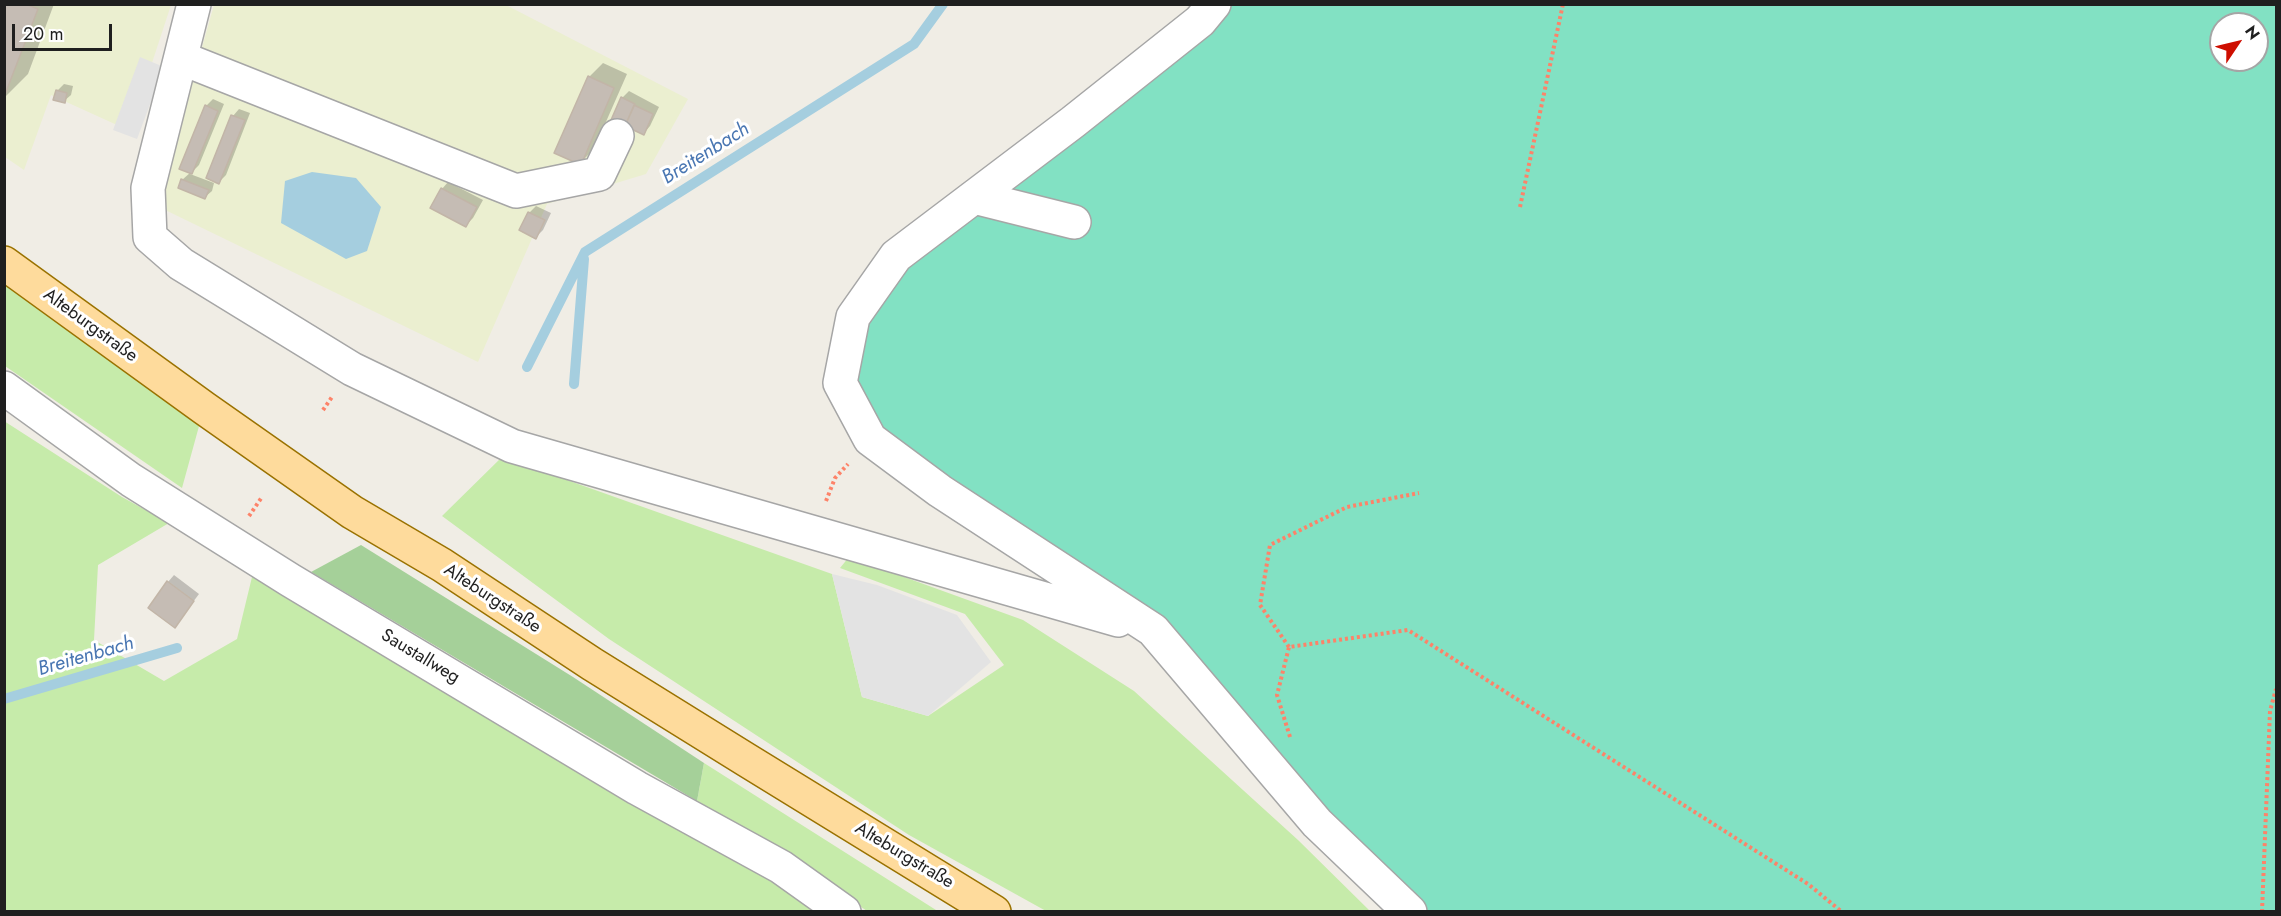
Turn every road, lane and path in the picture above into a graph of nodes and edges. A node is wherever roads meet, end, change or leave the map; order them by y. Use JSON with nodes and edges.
{"nodes":[{"id":1,"x":194,"y":4,"type":"edge"},
{"id":2,"x":1214,"y":4,"type":"edge"},
{"id":3,"x":1563,"y":4,"type":"edge"},
{"id":4,"x":181,"y":58,"type":"junction"},
{"id":5,"x":617,"y":136,"type":"dead end"},
{"id":6,"x":974,"y":197,"type":"junction"},
{"id":7,"x":1520,"y":207,"type":"dead end"},
{"id":8,"x":1074,"y":222,"type":"dead end"},
{"id":9,"x":4,"y":263,"type":"edge"},
{"id":10,"x":4,"y":388,"type":"edge"},
{"id":11,"x":870,"y":439,"type":"junction"},
{"id":12,"x":1419,"y":493,"type":"dead end"},
{"id":13,"x":813,"y":531,"type":"junction"},
{"id":14,"x":1153,"y":630,"type":"junction"},
{"id":15,"x":1289,"y":647,"type":"junction"},
{"id":16,"x":2277,"y":689,"type":"edge"},
{"id":17,"x":1290,"y":738,"type":"dead end"},
{"id":18,"x":844,"y":912,"type":"edge"},
{"id":19,"x":994,"y":912,"type":"edge"},
{"id":20,"x":1410,"y":912,"type":"edge"},
{"id":21,"x":1842,"y":912,"type":"edge"},
{"id":22,"x":2262,"y":912,"type":"edge"}],
"edges":[{"from":1,"to":4,"type":"lane"},
{"from":2,"to":6,"type":"lane"},
{"from":3,"to":7,"type":"path"},
{"from":4,"to":5,"type":"lane"},
{"from":4,"to":13,"type":"lane"},
{"from":6,"to":8,"type":"lane"},
{"from":6,"to":11,"type":"lane"},
{"from":9,"to":19,"type":"main road","name":"Alteburgstraße"},
{"from":10,"to":18,"type":"lane","name":"Saustallweg"},
{"from":11,"to":13,"type":"path"},
{"from":11,"to":14,"type":"lane"},
{"from":12,"to":15,"type":"path"},
{"from":13,"to":14,"type":"lane"},
{"from":14,"to":20,"type":"lane"},
{"from":15,"to":17,"type":"path"},
{"from":15,"to":21,"type":"path"},
{"from":16,"to":22,"type":"path"}]}
